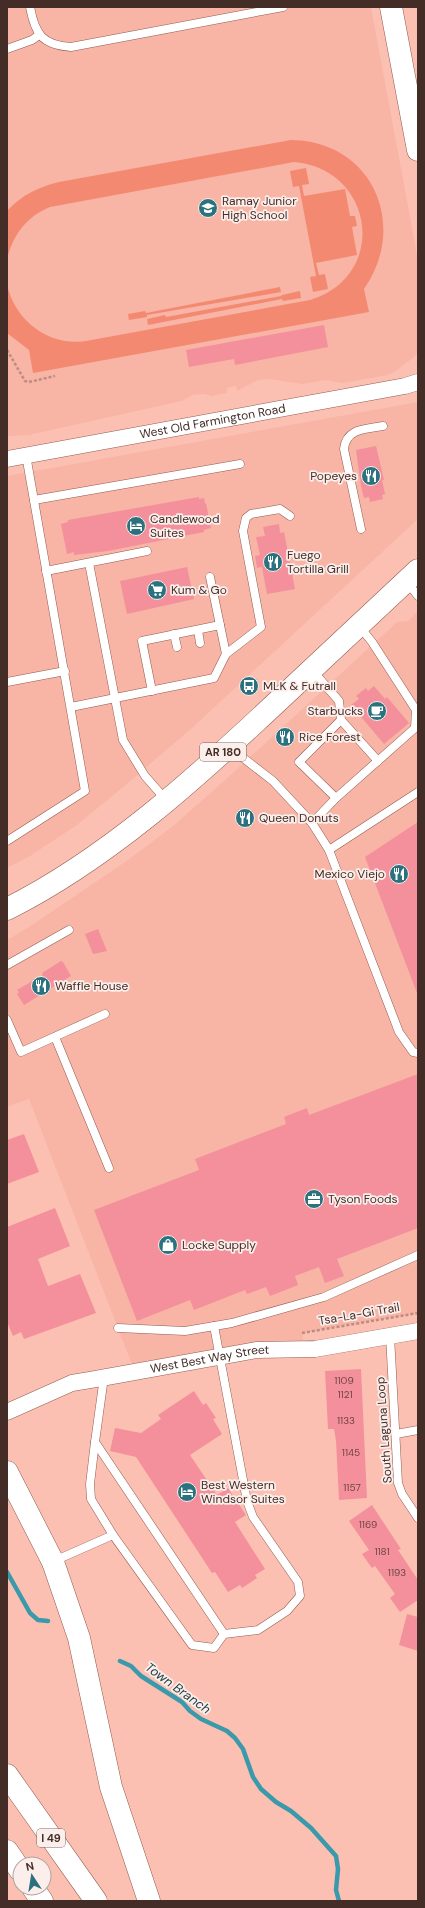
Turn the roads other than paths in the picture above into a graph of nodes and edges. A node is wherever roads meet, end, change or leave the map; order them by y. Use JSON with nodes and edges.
{"nodes":[{"id":1,"x":30,"y":7,"type":"edge"},
{"id":2,"x":283,"y":7,"type":"edge"},
{"id":3,"x":391,"y":7,"type":"edge"},
{"id":4,"x":39,"y":35,"type":"junction"},
{"id":5,"x":7,"y":49,"type":"edge"},
{"id":6,"x":418,"y":150,"type":"edge"},
{"id":7,"x":418,"y":382,"type":"edge"},
{"id":8,"x":383,"y":426,"type":"dead end"},
{"id":9,"x":26,"y":455,"type":"junction"},
{"id":10,"x":7,"y":459,"type":"edge"},
{"id":11,"x":240,"y":464,"type":"dead end"},
{"id":12,"x":34,"y":500,"type":"junction"},
{"id":13,"x":290,"y":516,"type":"dead end"},
{"id":14,"x":361,"y":529,"type":"dead end"},
{"id":15,"x":147,"y":551,"type":"dead end"},
{"id":16,"x":89,"y":563,"type":"junction"},
{"id":17,"x":46,"y":571,"type":"junction"},
{"id":18,"x":210,"y":577,"type":"dead end"},
{"id":19,"x":414,"y":582,"type":"edge"},
{"id":20,"x":220,"y":625,"type":"junction"},
{"id":21,"x":358,"y":625,"type":"junction"},
{"id":22,"x":198,"y":630,"type":"junction"},
{"id":23,"x":174,"y":634,"type":"junction"},
{"id":24,"x":200,"y":643,"type":"dead end"},
{"id":25,"x":177,"y":648,"type":"dead end"},
{"id":26,"x":226,"y":654,"type":"junction"},
{"id":27,"x":312,"y":669,"type":"junction"},
{"id":28,"x":65,"y":671,"type":"junction"},
{"id":29,"x":7,"y":682,"type":"edge"},
{"id":30,"x":152,"y":691,"type":"junction"},
{"id":31,"x":115,"y":698,"type":"junction"},
{"id":32,"x":71,"y":706,"type":"junction"},
{"id":33,"x":341,"y":720,"type":"junction"},
{"id":34,"x":229,"y":747,"type":"junction"},
{"id":35,"x":378,"y":761,"type":"junction"},
{"id":36,"x":418,"y":792,"type":"edge"},
{"id":37,"x":336,"y":798,"type":"junction"},
{"id":38,"x":166,"y":800,"type":"junction"},
{"id":39,"x":312,"y":823,"type":"junction"},
{"id":40,"x":7,"y":841,"type":"edge"},
{"id":41,"x":329,"y":850,"type":"junction"},
{"id":42,"x":7,"y":909,"type":"edge"},
{"id":43,"x":69,"y":930,"type":"dead end"},
{"id":44,"x":7,"y":965,"type":"edge"},
{"id":45,"x":105,"y":1014,"type":"dead end"},
{"id":46,"x":7,"y":1020,"type":"edge"},
{"id":47,"x":55,"y":1037,"type":"junction"},
{"id":48,"x":418,"y":1053,"type":"edge"},
{"id":49,"x":109,"y":1168,"type":"dead end"},
{"id":50,"x":418,"y":1255,"type":"edge"},
{"id":51,"x":214,"y":1326,"type":"junction"},
{"id":52,"x":118,"y":1328,"type":"dead end"},
{"id":53,"x":418,"y":1331,"type":"edge"},
{"id":54,"x":390,"y":1336,"type":"junction"},
{"id":55,"x":221,"y":1357,"type":"junction"},
{"id":56,"x":104,"y":1377,"type":"junction"},
{"id":57,"x":7,"y":1412,"type":"edge"},
{"id":58,"x":418,"y":1430,"type":"edge"},
{"id":59,"x":396,"y":1434,"type":"junction"},
{"id":60,"x":95,"y":1442,"type":"junction"},
{"id":61,"x":7,"y":1472,"type":"edge"},
{"id":62,"x":418,"y":1518,"type":"edge"},
{"id":63,"x":113,"y":1535,"type":"junction"},
{"id":64,"x":53,"y":1562,"type":"junction"},
{"id":65,"x":224,"y":1634,"type":"junction"},
{"id":66,"x":7,"y":1775,"type":"edge"},
{"id":67,"x":96,"y":1901,"type":"edge"},
{"id":68,"x":149,"y":1901,"type":"edge"}],
"edges":[{"from":1,"to":4,"type":"lane"},
{"from":2,"to":4,"type":"lane"},
{"from":3,"to":6,"type":"main road"},
{"from":4,"to":5,"type":"lane"},
{"from":7,"to":9,"type":"street","name":"West Old Farmington Road"},
{"from":8,"to":14,"type":"lane"},
{"from":9,"to":10,"type":"street","name":"West Old Farmington Road"},
{"from":9,"to":12,"type":"lane"},
{"from":11,"to":12,"type":"lane"},
{"from":12,"to":17,"type":"lane"},
{"from":13,"to":26,"type":"lane"},
{"from":15,"to":16,"type":"lane"},
{"from":16,"to":17,"type":"lane"},
{"from":16,"to":31,"type":"lane"},
{"from":17,"to":28,"type":"lane"},
{"from":18,"to":20,"type":"lane"},
{"from":19,"to":21,"type":"main road","number":"AR 180"},
{"from":20,"to":22,"type":"lane"},
{"from":20,"to":26,"type":"lane"},
{"from":21,"to":27,"type":"main road","number":"AR 180"},
{"from":21,"to":35,"type":"lane"},
{"from":22,"to":23,"type":"lane"},
{"from":22,"to":24,"type":"lane"},
{"from":23,"to":25,"type":"lane"},
{"from":23,"to":30,"type":"lane"},
{"from":26,"to":30,"type":"lane"},
{"from":27,"to":33,"type":"lane"},
{"from":27,"to":34,"type":"main road","number":"AR 180"},
{"from":28,"to":29,"type":"lane"},
{"from":28,"to":32,"type":"lane"},
{"from":30,"to":31,"type":"lane"},
{"from":31,"to":32,"type":"lane"},
{"from":31,"to":38,"type":"lane"},
{"from":32,"to":40,"type":"lane"},
{"from":33,"to":35,"type":"lane"},
{"from":33,"to":37,"type":"lane"},
{"from":34,"to":38,"type":"main road","number":"AR 180"},
{"from":34,"to":39,"type":"lane"},
{"from":35,"to":37,"type":"lane"},
{"from":36,"to":41,"type":"lane"},
{"from":37,"to":39,"type":"lane"},
{"from":38,"to":42,"type":"main road","number":"AR 180"},
{"from":39,"to":41,"type":"lane"},
{"from":41,"to":48,"type":"lane"},
{"from":43,"to":44,"type":"lane"},
{"from":45,"to":47,"type":"lane"},
{"from":46,"to":47,"type":"lane"},
{"from":47,"to":49,"type":"lane"},
{"from":50,"to":51,"type":"lane"},
{"from":51,"to":52,"type":"lane"},
{"from":51,"to":55,"type":"lane"},
{"from":53,"to":54,"type":"street","name":"West Best Way Street"},
{"from":54,"to":55,"type":"street","name":"West Best Way Street"},
{"from":54,"to":59,"type":"lane","name":"South Laguna Loop"},
{"from":55,"to":56,"type":"street","name":"West Best Way Street"},
{"from":55,"to":65,"type":"lane"},
{"from":56,"to":57,"type":"street","name":"West Best Way Street"},
{"from":56,"to":60,"type":"lane"},
{"from":58,"to":59,"type":"lane"},
{"from":59,"to":62,"type":"lane","name":"South Laguna Loop"},
{"from":60,"to":63,"type":"lane"},
{"from":60,"to":65,"type":"lane"},
{"from":61,"to":64,"type":"main road"},
{"from":63,"to":64,"type":"lane"},
{"from":63,"to":65,"type":"lane"},
{"from":64,"to":68,"type":"main road"},
{"from":66,"to":67,"type":"main road","number":"I 49"}]}
